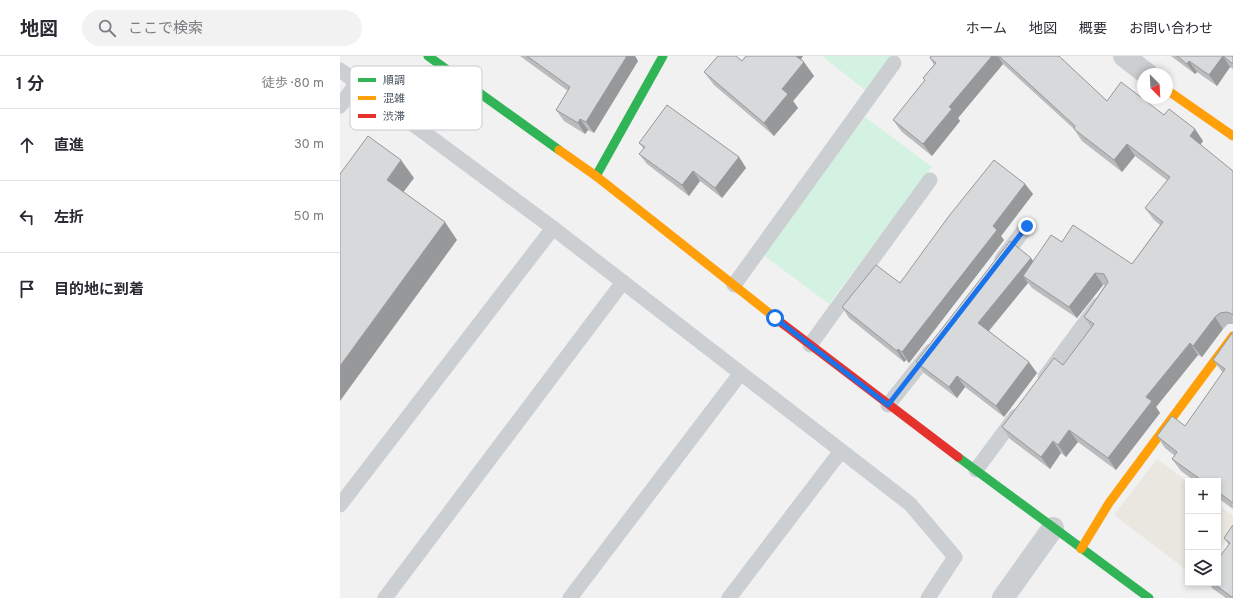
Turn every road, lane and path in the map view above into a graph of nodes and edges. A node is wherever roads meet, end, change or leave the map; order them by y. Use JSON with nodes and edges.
{"nodes":[{"id":1,"x":428,"y":56,"type":"edge"},
{"id":2,"x":663,"y":56,"type":"edge"},
{"id":3,"x":1124,"y":56,"type":"edge"},
{"id":4,"x":894,"y":63,"type":"dead end"},
{"id":5,"x":442,"y":66,"type":"edge"},
{"id":6,"x":1139,"y":68,"type":"edge"},
{"id":7,"x":340,"y":70,"type":"edge"},
{"id":8,"x":350,"y":79,"type":"edge"},
{"id":9,"x":350,"y":92,"type":"edge"},
{"id":10,"x":1173,"y":94,"type":"edge"},
{"id":11,"x":482,"y":95,"type":"edge"},
{"id":12,"x":340,"y":106,"type":"edge"},
{"id":13,"x":419,"y":130,"type":"edge"},
{"id":14,"x":1233,"y":136,"type":"edge"},
{"id":15,"x":596,"y":176,"type":"junction"},
{"id":16,"x":930,"y":180,"type":"dead end"},
{"id":17,"x":1027,"y":226,"type":"dead end"},
{"id":18,"x":553,"y":228,"type":"junction"},
{"id":19,"x":994,"y":270,"type":"edge"},
{"id":20,"x":623,"y":282,"type":"junction"},
{"id":21,"x":734,"y":285,"type":"junction"},
{"id":22,"x":1107,"y":293,"type":"edge"},
{"id":23,"x":1233,"y":336,"type":"edge"},
{"id":24,"x":941,"y":337,"type":"edge"},
{"id":25,"x":810,"y":345,"type":"junction"},
{"id":26,"x":740,"y":374,"type":"junction"},
{"id":27,"x":1037,"y":388,"type":"edge"},
{"id":28,"x":888,"y":405,"type":"junction"},
{"id":29,"x":1023,"y":406,"type":"edge"},
{"id":30,"x":841,"y":451,"type":"junction"},
{"id":31,"x":976,"y":470,"type":"junction"},
{"id":32,"x":340,"y":505,"type":"edge"},
{"id":33,"x":1053,"y":528,"type":"junction"},
{"id":34,"x":1081,"y":549,"type":"junction"},
{"id":35,"x":386,"y":598,"type":"edge"},
{"id":36,"x":570,"y":598,"type":"edge"},
{"id":37,"x":729,"y":598,"type":"edge"},
{"id":38,"x":928,"y":598,"type":"edge"},
{"id":39,"x":1003,"y":598,"type":"edge"},
{"id":40,"x":1149,"y":598,"type":"edge"}],
"edges":[{"from":1,"to":5,"type":"street"},
{"from":2,"to":15,"type":"street"},
{"from":3,"to":6,"type":"street"},
{"from":4,"to":21,"type":"lane"},
{"from":7,"to":8,"type":"lane"},
{"from":9,"to":12,"type":"lane"},
{"from":10,"to":14,"type":"street"},
{"from":11,"to":15,"type":"street"},
{"from":13,"to":18,"type":"lane"},
{"from":15,"to":21,"type":"street"},
{"from":16,"to":25,"type":"lane"},
{"from":17,"to":19,"type":"lane"},
{"from":18,"to":20,"type":"lane"},
{"from":18,"to":32,"type":"lane"},
{"from":20,"to":26,"type":"lane"},
{"from":20,"to":35,"type":"lane"},
{"from":21,"to":25,"type":"street"},
{"from":22,"to":27,"type":"lane"},
{"from":23,"to":34,"type":"street"},
{"from":24,"to":28,"type":"lane"},
{"from":25,"to":28,"type":"street"},
{"from":26,"to":30,"type":"lane"},
{"from":26,"to":36,"type":"lane"},
{"from":28,"to":31,"type":"street"},
{"from":29,"to":31,"type":"lane"},
{"from":30,"to":37,"type":"lane"},
{"from":30,"to":38,"type":"lane"},
{"from":31,"to":33,"type":"street"},
{"from":33,"to":34,"type":"street"},
{"from":33,"to":39,"type":"street"},
{"from":34,"to":40,"type":"street"}]}
